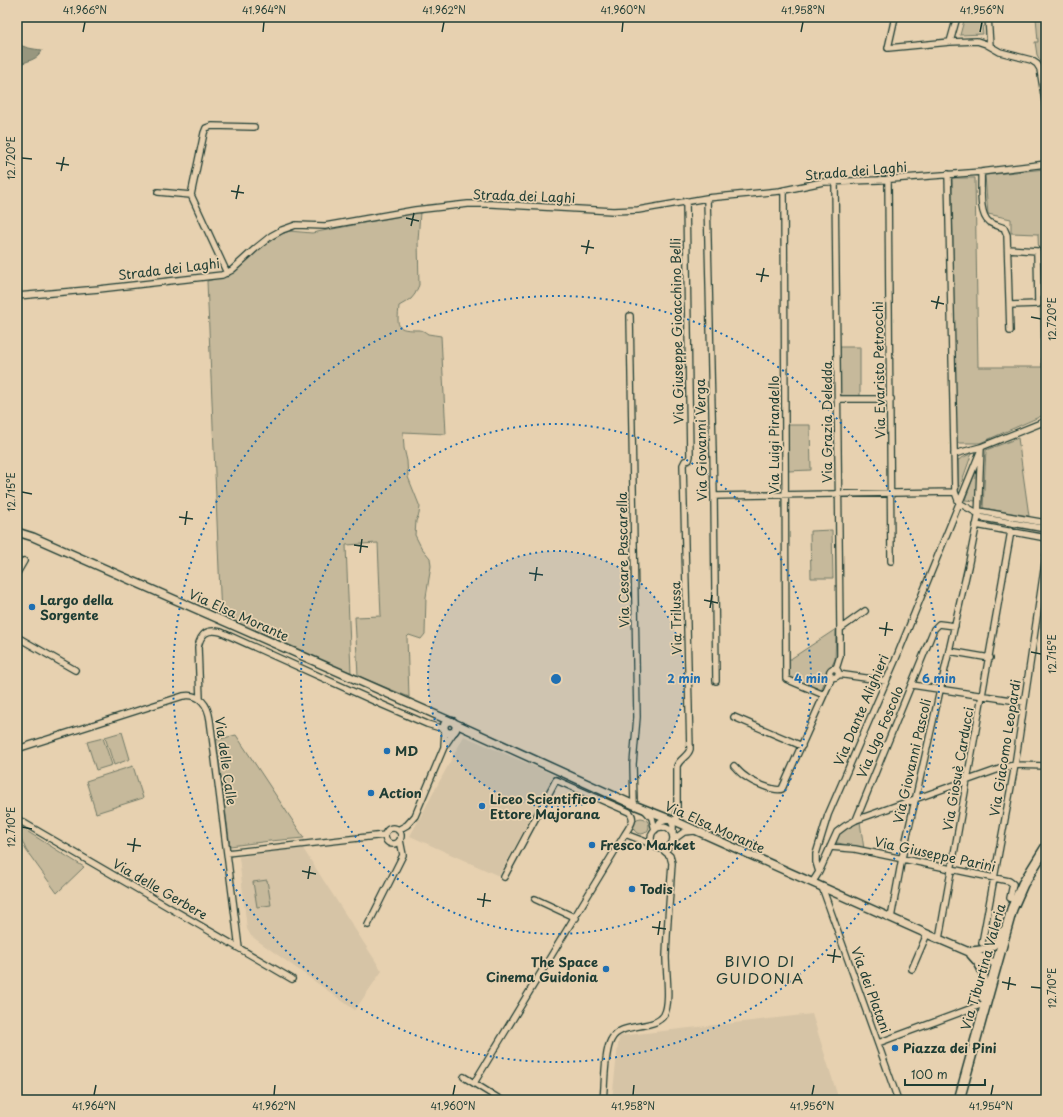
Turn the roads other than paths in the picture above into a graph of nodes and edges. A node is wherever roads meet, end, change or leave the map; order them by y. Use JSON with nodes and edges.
{"nodes":[{"id":1,"x":895,"y":17,"type":"edge"},
{"id":2,"x":957,"y":17,"type":"edge"},
{"id":3,"x":988,"y":17,"type":"edge"},
{"id":4,"x":950,"y":42,"type":"junction"},
{"id":5,"x":990,"y":46,"type":"junction"},
{"id":6,"x":1046,"y":108,"type":"edge"},
{"id":7,"x":254,"y":127,"type":"dead end"},
{"id":8,"x":1046,"y":164,"type":"edge"},
{"id":9,"x":981,"y":172,"type":"junction"},
{"id":10,"x":948,"y":174,"type":"junction"},
{"id":11,"x":888,"y":179,"type":"junction"},
{"id":12,"x":835,"y":182,"type":"junction"},
{"id":13,"x":784,"y":190,"type":"junction"},
{"id":14,"x":158,"y":192,"type":"dead end"},
{"id":15,"x":191,"y":195,"type":"junction"},
{"id":16,"x":708,"y":198,"type":"junction"},
{"id":17,"x":686,"y":201,"type":"junction"},
{"id":18,"x":1008,"y":249,"type":"junction"},
{"id":19,"x":227,"y":273,"type":"junction"},
{"id":20,"x":17,"y":296,"type":"edge"},
{"id":21,"x":1010,"y":305,"type":"junction"},
{"id":22,"x":630,"y":316,"type":"dead end"},
{"id":23,"x":1010,"y":331,"type":"dead end"},
{"id":24,"x":838,"y":399,"type":"junction"},
{"id":25,"x":891,"y":399,"type":"junction"},
{"id":26,"x":1046,"y":421,"type":"edge"},
{"id":27,"x":981,"y":447,"type":"junction"},
{"id":28,"x":954,"y":454,"type":"junction"},
{"id":29,"x":690,"y":460,"type":"joint"},
{"id":30,"x":955,"y":492,"type":"junction"},
{"id":31,"x":891,"y":493,"type":"junction"},
{"id":32,"x":786,"y":495,"type":"junction"},
{"id":33,"x":838,"y":495,"type":"junction"},
{"id":34,"x":714,"y":496,"type":"junction"},
{"id":35,"x":959,"y":503,"type":"junction"},
{"id":36,"x":979,"y":514,"type":"junction"},
{"id":37,"x":1046,"y":523,"type":"edge"},
{"id":38,"x":976,"y":525,"type":"junction"},
{"id":39,"x":1046,"y":529,"type":"edge"},
{"id":40,"x":1011,"y":531,"type":"junction"},
{"id":41,"x":17,"y":532,"type":"edge"},
{"id":42,"x":1046,"y":538,"type":"edge"},
{"id":43,"x":1046,"y":556,"type":"edge"},
{"id":44,"x":24,"y":561,"type":"dead end"},
{"id":45,"x":892,"y":561,"type":"dead end"},
{"id":46,"x":17,"y":573,"type":"edge"},
{"id":47,"x":866,"y":611,"type":"dead end"},
{"id":48,"x":955,"y":626,"type":"junction"},
{"id":49,"x":840,"y":629,"type":"junction"},
{"id":50,"x":17,"y":637,"type":"edge"},
{"id":51,"x":949,"y":651,"type":"junction"},
{"id":52,"x":990,"y":658,"type":"junction"},
{"id":53,"x":75,"y":670,"type":"dead end"},
{"id":54,"x":837,"y":671,"type":"junction"},
{"id":55,"x":716,"y":681,"type":"dead end"},
{"id":56,"x":886,"y":681,"type":"junction"},
{"id":57,"x":912,"y":685,"type":"junction"},
{"id":58,"x":940,"y":689,"type":"junction"},
{"id":59,"x":824,"y":695,"type":"junction"},
{"id":60,"x":983,"y":696,"type":"junction"},
{"id":61,"x":200,"y":698,"type":"junction"},
{"id":62,"x":1024,"y":702,"type":"junction"},
{"id":63,"x":734,"y":716,"type":"dead end"},
{"id":64,"x":452,"y":722,"type":"junction"},
{"id":65,"x":444,"y":730,"type":"junction"},
{"id":66,"x":454,"y":732,"type":"junction"},
{"id":67,"x":802,"y":746,"type":"junction"},
{"id":68,"x":444,"y":747,"type":"junction"},
{"id":69,"x":17,"y":749,"type":"edge"},
{"id":70,"x":1015,"y":765,"type":"junction"},
{"id":71,"x":734,"y":766,"type":"dead end"},
{"id":72,"x":1046,"y":766,"type":"edge"},
{"id":73,"x":966,"y":782,"type":"junction"},
{"id":74,"x":915,"y":799,"type":"junction"},
{"id":75,"x":634,"y":805,"type":"junction"},
{"id":76,"x":644,"y":809,"type":"junction"},
{"id":77,"x":17,"y":819,"type":"edge"},
{"id":78,"x":670,"y":819,"type":"junction"},
{"id":79,"x":856,"y":820,"type":"junction"},
{"id":80,"x":677,"y":822,"type":"junction"},
{"id":81,"x":398,"y":830,"type":"junction"},
{"id":82,"x":695,"y":831,"type":"junction"},
{"id":83,"x":654,"y":832,"type":"junction"},
{"id":84,"x":625,"y":834,"type":"junction"},
{"id":85,"x":385,"y":835,"type":"junction"},
{"id":86,"x":673,"y":837,"type":"junction"},
{"id":87,"x":400,"y":840,"type":"junction"},
{"id":88,"x":641,"y":841,"type":"junction"},
{"id":89,"x":654,"y":846,"type":"junction"},
{"id":90,"x":830,"y":846,"type":"junction"},
{"id":91,"x":1046,"y":847,"type":"edge"},
{"id":92,"x":662,"y":849,"type":"junction"},
{"id":93,"x":227,"y":853,"type":"junction"},
{"id":94,"x":902,"y":858,"type":"junction"},
{"id":95,"x":951,"y":869,"type":"junction"},
{"id":96,"x":819,"y":872,"type":"junction"},
{"id":97,"x":504,"y":877,"type":"dead end"},
{"id":98,"x":995,"y":878,"type":"junction"},
{"id":99,"x":812,"y":883,"type":"junction"},
{"id":100,"x":822,"y":887,"type":"junction"},
{"id":101,"x":535,"y":899,"type":"dead end"},
{"id":102,"x":1015,"y":901,"type":"junction"},
{"id":103,"x":1010,"y":917,"type":"junction"},
{"id":104,"x":576,"y":918,"type":"junction"},
{"id":105,"x":891,"y":918,"type":"junction"},
{"id":106,"x":368,"y":925,"type":"dead end"},
{"id":107,"x":927,"y":934,"type":"junction"},
{"id":108,"x":938,"y":939,"type":"junction"},
{"id":109,"x":982,"y":943,"type":"dead end"},
{"id":110,"x":239,"y":948,"type":"junction"},
{"id":111,"x":966,"y":951,"type":"junction"},
{"id":112,"x":997,"y":964,"type":"junction"},
{"id":113,"x":912,"y":969,"type":"dead end"},
{"id":114,"x":292,"y":979,"type":"dead end"},
{"id":115,"x":983,"y":1009,"type":"junction"},
{"id":116,"x":878,"y":1042,"type":"junction"},
{"id":117,"x":464,"y":1077,"type":"dead end"},
{"id":118,"x":474,"y":1083,"type":"junction"},
{"id":119,"x":501,"y":1100,"type":"edge"},
{"id":120,"x":603,"y":1100,"type":"edge"},
{"id":121,"x":898,"y":1100,"type":"edge"},
{"id":122,"x":959,"y":1100,"type":"edge"}],
"edges":[{"from":1,"to":4,"type":"street"},
{"from":2,"to":4,"type":"street"},
{"from":3,"to":5,"type":"street"},
{"from":4,"to":5,"type":"street"},
{"from":5,"to":6,"type":"street"},
{"from":7,"to":15,"type":"street"},
{"from":8,"to":9,"type":"street","name":"Strada dei Laghi"},
{"from":9,"to":10,"type":"street","name":"Strada dei Laghi"},
{"from":9,"to":18,"type":"street"},
{"from":10,"to":11,"type":"street","name":"Strada dei Laghi"},
{"from":10,"to":28,"type":"street"},
{"from":11,"to":12,"type":"street","name":"Strada dei Laghi"},
{"from":11,"to":25,"type":"street","name":"Via Evaristo Petrocchi"},
{"from":12,"to":13,"type":"street","name":"Strada dei Laghi"},
{"from":12,"to":24,"type":"street","name":"Via Grazia Deledda"},
{"from":13,"to":16,"type":"street","name":"Strada dei Laghi"},
{"from":13,"to":32,"type":"street","name":"Via Luigi Pirandello"},
{"from":14,"to":15,"type":"street"},
{"from":15,"to":19,"type":"street"},
{"from":16,"to":17,"type":"street","name":"Strada dei Laghi"},
{"from":16,"to":34,"type":"street","name":"Via Giovanni Verga"},
{"from":17,"to":19,"type":"street","name":"Strada dei Laghi"},
{"from":17,"to":29,"type":"street","name":"Via Giuseppe Gioacchino Belli"},
{"from":18,"to":21,"type":"street"},
{"from":18,"to":21,"type":"street"},
{"from":19,"to":20,"type":"street","name":"Strada dei Laghi"},
{"from":21,"to":23,"type":"street"},
{"from":22,"to":75,"type":"street","name":"Via Cesare Pascarella"},
{"from":24,"to":25,"type":"street"},
{"from":24,"to":33,"type":"street","name":"Via Grazia Deledda"},
{"from":25,"to":31,"type":"street","name":"Via Evaristo Petrocchi"},
{"from":26,"to":27,"type":"street"},
{"from":27,"to":28,"type":"street"},
{"from":27,"to":35,"type":"street","name":"Via Dante Alighieri"},
{"from":27,"to":36,"type":"street","name":"Via Giovanni Pascoli"},
{"from":28,"to":30,"type":"street"},
{"from":29,"to":80,"type":"street","name":"Via Trilussa"},
{"from":30,"to":31,"type":"street"},
{"from":30,"to":35,"type":"street"},
{"from":31,"to":33,"type":"street"},
{"from":31,"to":45,"type":"street","name":"Via Evaristo Petrocchi"},
{"from":32,"to":33,"type":"street"},
{"from":32,"to":34,"type":"street"},
{"from":32,"to":59,"type":"street","name":"Via Luigi Pirandello"},
{"from":33,"to":49,"type":"street","name":"Via Grazia Deledda"},
{"from":34,"to":55,"type":"street","name":"Via Giovanni Verga"},
{"from":35,"to":36,"type":"street"},
{"from":35,"to":56,"type":"street","name":"Via Dante Alighieri"},
{"from":36,"to":37,"type":"street"},
{"from":36,"to":38,"type":"street","name":"Via Giovanni Pascoli"},
{"from":36,"to":39,"type":"street"},
{"from":38,"to":40,"type":"street"},
{"from":38,"to":48,"type":"street","name":"Via Giovanni Pascoli"},
{"from":40,"to":42,"type":"street"},
{"from":40,"to":52,"type":"street","name":"Via Giosuè Carducci"},
{"from":41,"to":64,"type":"street","name":"Via Elsa Morante"},
{"from":43,"to":62,"type":"street","name":"Via Giacomo Leopardi"},
{"from":44,"to":46,"type":"street"},
{"from":47,"to":49,"type":"street"},
{"from":48,"to":51,"type":"street","name":"Via Giovanni Pascoli"},
{"from":48,"to":57,"type":"street","name":"Via Ugo Foscolo"},
{"from":49,"to":54,"type":"street","name":"Via Grazia Deledda"},
{"from":50,"to":53,"type":"street"},
{"from":51,"to":52,"type":"street"},
{"from":51,"to":58,"type":"street","name":"Via Giovanni Pascoli"},
{"from":52,"to":60,"type":"street","name":"Via Giosuè Carducci"},
{"from":54,"to":56,"type":"street"},
{"from":54,"to":59,"type":"street"},
{"from":56,"to":96,"type":"street","name":"Via Dante Alighieri"},
{"from":57,"to":58,"type":"street"},
{"from":57,"to":79,"type":"street","name":"Via Ugo Foscolo"},
{"from":58,"to":60,"type":"street"},
{"from":58,"to":74,"type":"street","name":"Via Giovanni Pascoli"},
{"from":59,"to":67,"type":"street"},
{"from":60,"to":62,"type":"street"},
{"from":60,"to":73,"type":"street","name":"Via Giosuè Carducci"},
{"from":61,"to":65,"type":"street"},
{"from":61,"to":69,"type":"street"},
{"from":61,"to":93,"type":"street","name":"Via delle Calle"},
{"from":62,"to":70,"type":"street","name":"Via Giacomo Leopardi"},
{"from":63,"to":67,"type":"street"},
{"from":64,"to":65,"type":"street"},
{"from":64,"to":66,"type":"street"},
{"from":64,"to":75,"type":"street","name":"Via Elsa Morante"},
{"from":65,"to":66,"type":"street"},
{"from":65,"to":68,"type":"street"},
{"from":66,"to":68,"type":"street"},
{"from":67,"to":71,"type":"street"},
{"from":68,"to":81,"type":"street"},
{"from":70,"to":72,"type":"street"},
{"from":70,"to":73,"type":"street"},
{"from":70,"to":98,"type":"street","name":"Via Giacomo Leopardi"},
{"from":73,"to":74,"type":"street"},
{"from":73,"to":95,"type":"street","name":"Via Giosuè Carducci"},
{"from":74,"to":79,"type":"street"},
{"from":74,"to":94,"type":"street","name":"Via Giovanni Pascoli"},
{"from":75,"to":76,"type":"street","name":"Via Elsa Morante"},
{"from":76,"to":78,"type":"street","name":"Via Elsa Morante"},
{"from":76,"to":83,"type":"street"},
{"from":77,"to":110,"type":"street","name":"Via delle Gerbere"},
{"from":78,"to":80,"type":"street","name":"Via Elsa Morante"},
{"from":78,"to":83,"type":"street"},
{"from":78,"to":86,"type":"street"},
{"from":79,"to":90,"type":"street"},
{"from":80,"to":82,"type":"street","name":"Via Elsa Morante"},
{"from":81,"to":85,"type":"street"},
{"from":81,"to":87,"type":"street"},
{"from":82,"to":86,"type":"street"},
{"from":82,"to":99,"type":"street","name":"Via Elsa Morante"},
{"from":83,"to":86,"type":"street"},
{"from":83,"to":88,"type":"street"},
{"from":83,"to":89,"type":"street"},
{"from":84,"to":88,"type":"street"},
{"from":84,"to":97,"type":"street"},
{"from":84,"to":104,"type":"street"},
{"from":85,"to":87,"type":"street"},
{"from":85,"to":93,"type":"street"},
{"from":86,"to":92,"type":"street"},
{"from":87,"to":106,"type":"street"},
{"from":88,"to":89,"type":"street"},
{"from":89,"to":92,"type":"street"},
{"from":90,"to":94,"type":"street","name":"Via Giuseppe Parini"},
{"from":90,"to":96,"type":"street"},
{"from":91,"to":102,"type":"main road","name":"Via Tiburtina Valeria"},
{"from":92,"to":120,"type":"street"},
{"from":93,"to":110,"type":"street","name":"Via delle Calle"},
{"from":94,"to":95,"type":"street","name":"Via Giuseppe Parini"},
{"from":94,"to":105,"type":"street","name":"Via Giovanni Pascoli"},
{"from":95,"to":98,"type":"street","name":"Via Giuseppe Parini"},
{"from":95,"to":108,"type":"street","name":"Via Giosuè Carducci"},
{"from":96,"to":99,"type":"street"},
{"from":98,"to":102,"type":"street","name":"Via Giuseppe Parini"},
{"from":98,"to":109,"type":"street","name":"Via Giacomo Leopardi"},
{"from":99,"to":100,"type":"street","name":"Via Elsa Morante"},
{"from":100,"to":105,"type":"street","name":"Via Elsa Morante"},
{"from":100,"to":116,"type":"street","name":"Via dei Platani"},
{"from":101,"to":104,"type":"street"},
{"from":102,"to":103,"type":"main road","name":"Via Tiburtina Valeria"},
{"from":103,"to":111,"type":"street","name":"Via Elsa Morante"},
{"from":103,"to":112,"type":"main road","name":"Via Tiburtina Valeria"},
{"from":104,"to":118,"type":"street"},
{"from":105,"to":107,"type":"street","name":"Via Elsa Morante"},
{"from":107,"to":108,"type":"street","name":"Via Elsa Morante"},
{"from":107,"to":113,"type":"street"},
{"from":108,"to":111,"type":"street","name":"Via Elsa Morante"},
{"from":110,"to":114,"type":"street","name":"Via delle Gerbere"},
{"from":111,"to":112,"type":"street","name":"Via Elsa Morante"},
{"from":111,"to":115,"type":"street","name":"Via Elsa Morante"},
{"from":112,"to":115,"type":"main road","name":"Via Tiburtina Valeria"},
{"from":115,"to":116,"type":"street"},
{"from":115,"to":122,"type":"main road","name":"Via Tiburtina Valeria"},
{"from":116,"to":121,"type":"street","name":"Via dei Platani"},
{"from":117,"to":118,"type":"street"},
{"from":118,"to":119,"type":"street"}]}
